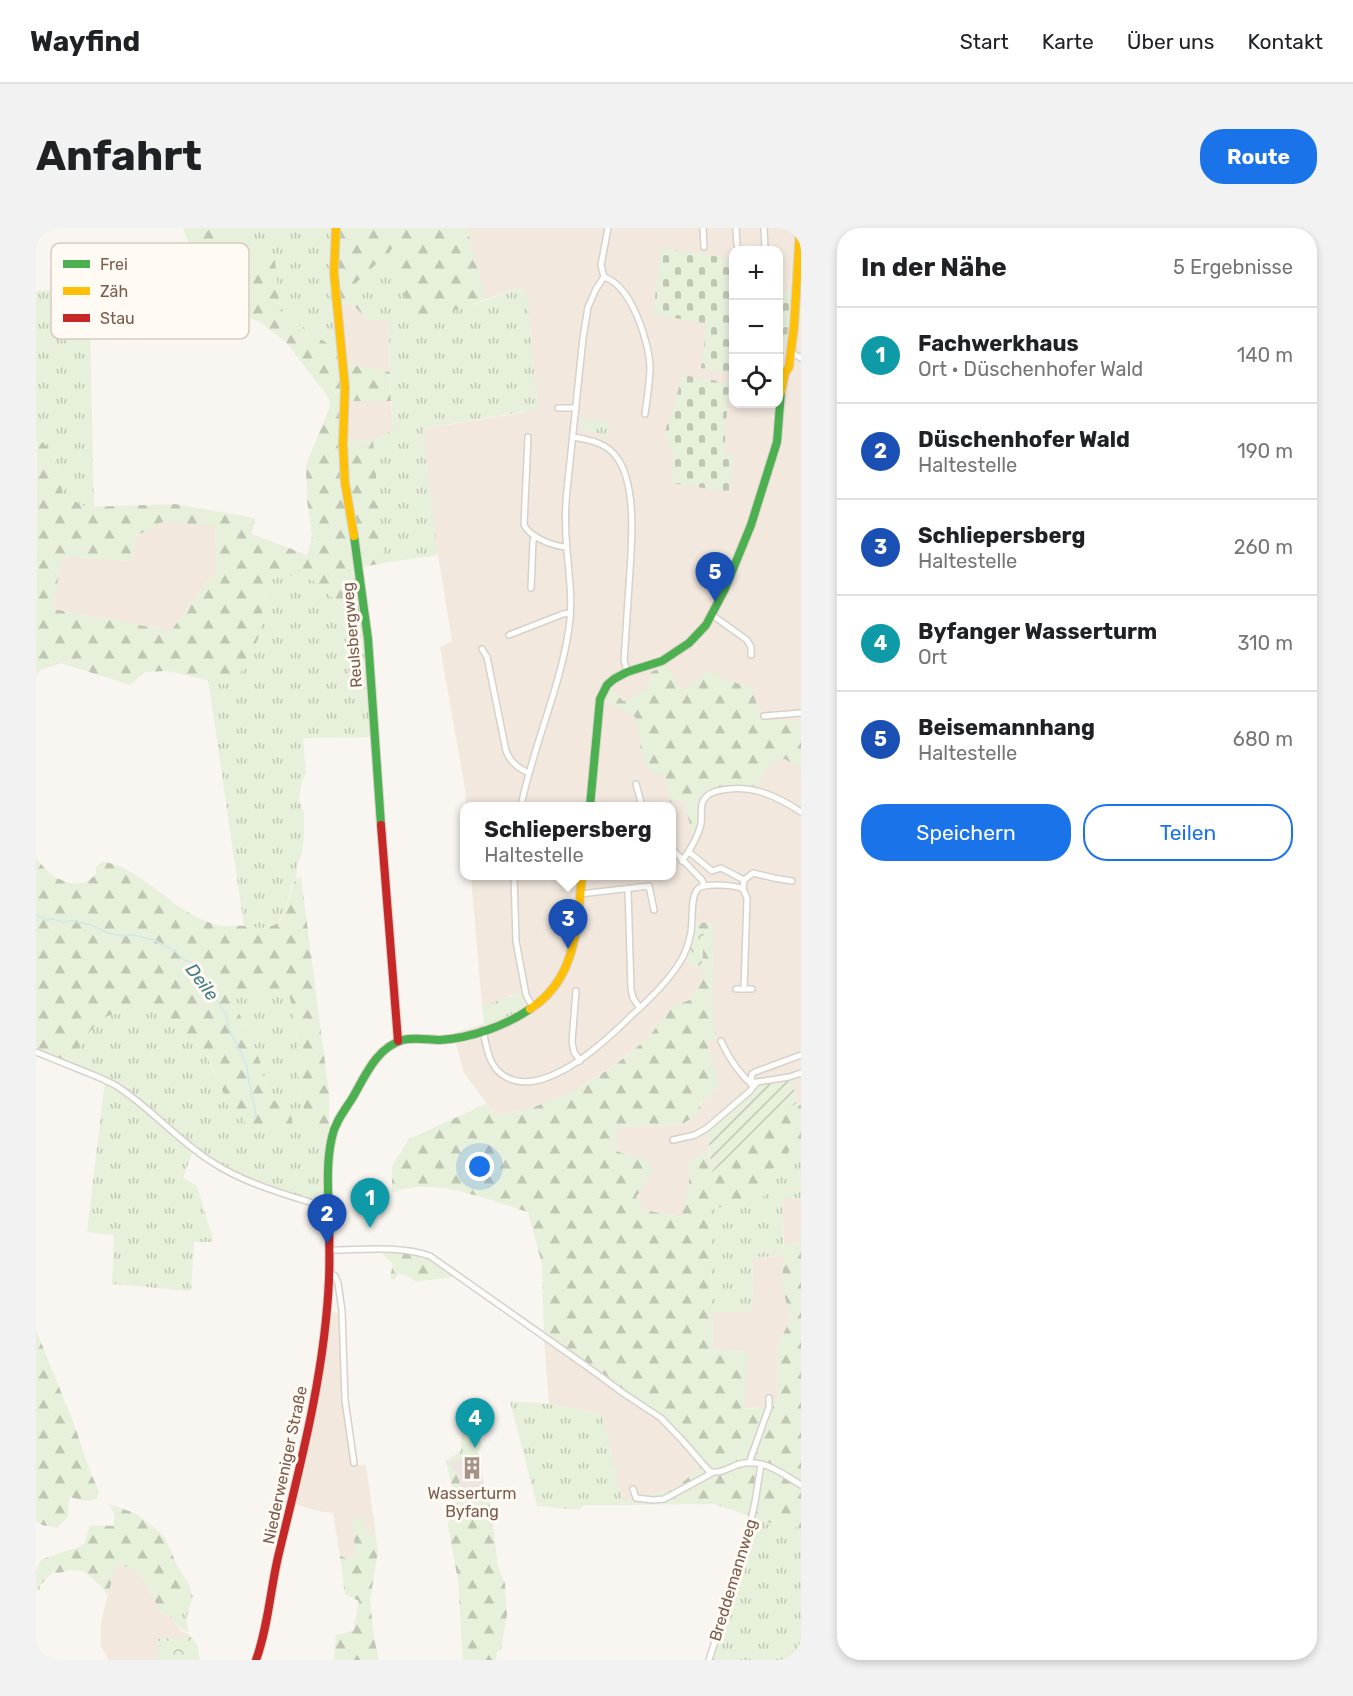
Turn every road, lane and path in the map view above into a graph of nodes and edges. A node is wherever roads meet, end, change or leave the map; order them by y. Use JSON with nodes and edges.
{"nodes":[{"id":1,"x":336,"y":228,"type":"edge"},
{"id":2,"x":608,"y":228,"type":"edge"},
{"id":3,"x":703,"y":228,"type":"edge"},
{"id":4,"x":736,"y":228,"type":"edge"},
{"id":5,"x":764,"y":228,"type":"edge"},
{"id":6,"x":800,"y":228,"type":"edge"},
{"id":7,"x":737,"y":245,"type":"dead end"},
{"id":8,"x":765,"y":246,"type":"edge"},
{"id":9,"x":704,"y":247,"type":"dead end"},
{"id":10,"x":604,"y":278,"type":"junction"},
{"id":11,"x":799,"y":284,"type":"edge"},
{"id":12,"x":790,"y":354,"type":"junction"},
{"id":13,"x":801,"y":358,"type":"edge"},
{"id":14,"x":558,"y":408,"type":"dead end"},
{"id":15,"x":576,"y":408,"type":"junction"},
{"id":16,"x":645,"y":414,"type":"dead end"},
{"id":17,"x":528,"y":437,"type":"dead end"},
{"id":18,"x":573,"y":437,"type":"junction"},
{"id":19,"x":535,"y":536,"type":"junction"},
{"id":20,"x":566,"y":547,"type":"junction"},
{"id":21,"x":531,"y":588,"type":"dead end"},
{"id":22,"x":570,"y":613,"type":"junction"},
{"id":23,"x":712,"y":615,"type":"junction"},
{"id":24,"x":509,"y":635,"type":"dead end"},
{"id":25,"x":482,"y":649,"type":"dead end"},
{"id":26,"x":751,"y":655,"type":"dead end"},
{"id":27,"x":627,"y":672,"type":"junction"},
{"id":28,"x":801,"y":713,"type":"edge"},
{"id":29,"x":764,"y":716,"type":"dead end"},
{"id":30,"x":529,"y":773,"type":"junction"},
{"id":31,"x":636,"y":784,"type":"dead end"},
{"id":32,"x":522,"y":802,"type":"edge"},
{"id":33,"x":590,"y":802,"type":"edge"},
{"id":34,"x":641,"y":802,"type":"edge"},
{"id":35,"x":801,"y":812,"type":"edge"},
{"id":36,"x":689,"y":852,"type":"junction"},
{"id":37,"x":676,"y":854,"type":"edge"},
{"id":38,"x":682,"y":861,"type":"junction"},
{"id":39,"x":514,"y":880,"type":"edge"},
{"id":40,"x":582,"y":880,"type":"edge"},
{"id":41,"x":744,"y":880,"type":"junction"},
{"id":42,"x":792,"y":881,"type":"dead end"},
{"id":43,"x":704,"y":885,"type":"junction"},
{"id":44,"x":628,"y":889,"type":"junction"},
{"id":45,"x":744,"y":889,"type":"junction"},
{"id":46,"x":580,"y":894,"type":"junction"},
{"id":47,"x":654,"y":910,"type":"dead end"},
{"id":48,"x":736,"y":988,"type":"dead end"},
{"id":49,"x":744,"y":989,"type":"junction"},
{"id":50,"x":752,"y":989,"type":"dead end"},
{"id":51,"x":576,"y":991,"type":"dead end"},
{"id":52,"x":566,"y":1002,"type":"dead end"},
{"id":53,"x":574,"y":1002,"type":"junction"},
{"id":54,"x":534,"y":1007,"type":"junction"},
{"id":55,"x":640,"y":1008,"type":"junction"},
{"id":56,"x":483,"y":1030,"type":"junction"},
{"id":57,"x":398,"y":1041,"type":"junction"},
{"id":58,"x":721,"y":1041,"type":"dead end"},
{"id":59,"x":36,"y":1052,"type":"edge"},
{"id":60,"x":801,"y":1055,"type":"edge"},
{"id":61,"x":580,"y":1061,"type":"junction"},
{"id":62,"x":801,"y":1073,"type":"edge"},
{"id":63,"x":754,"y":1085,"type":"junction"},
{"id":64,"x":673,"y":1140,"type":"dead end"},
{"id":65,"x":328,"y":1208,"type":"junction"},
{"id":66,"x":330,"y":1250,"type":"junction"},
{"id":67,"x":330,"y":1273,"type":"junction"},
{"id":68,"x":769,"y":1398,"type":"dead end"},
{"id":69,"x":354,"y":1463,"type":"dead end"},
{"id":70,"x":749,"y":1463,"type":"junction"},
{"id":71,"x":761,"y":1464,"type":"junction"},
{"id":72,"x":712,"y":1473,"type":"junction"},
{"id":73,"x":801,"y":1485,"type":"edge"},
{"id":74,"x":633,"y":1488,"type":"dead end"},
{"id":75,"x":256,"y":1660,"type":"edge"},
{"id":76,"x":709,"y":1660,"type":"edge"}],
"edges":[{"from":1,"to":57,"type":"street","name":"Reulsbergweg"},
{"from":2,"to":10,"type":"street"},
{"from":3,"to":9,"type":"street"},
{"from":4,"to":7,"type":"street"},
{"from":5,"to":8,"type":"street"},
{"from":6,"to":11,"type":"street"},
{"from":10,"to":15,"type":"street"},
{"from":10,"to":16,"type":"street"},
{"from":11,"to":12,"type":"street"},
{"from":12,"to":13,"type":"street"},
{"from":12,"to":23,"type":"street"},
{"from":14,"to":15,"type":"street"},
{"from":15,"to":18,"type":"street"},
{"from":17,"to":19,"type":"street"},
{"from":18,"to":20,"type":"street"},
{"from":18,"to":27,"type":"street"},
{"from":19,"to":20,"type":"street"},
{"from":19,"to":21,"type":"street"},
{"from":20,"to":22,"type":"street"},
{"from":22,"to":24,"type":"street"},
{"from":22,"to":30,"type":"street"},
{"from":23,"to":26,"type":"street"},
{"from":23,"to":27,"type":"street"},
{"from":25,"to":30,"type":"street"},
{"from":27,"to":33,"type":"street"},
{"from":28,"to":29,"type":"street"},
{"from":30,"to":32,"type":"street"},
{"from":31,"to":34,"type":"street"},
{"from":35,"to":36,"type":"street"},
{"from":36,"to":38,"type":"street"},
{"from":36,"to":41,"type":"street"},
{"from":37,"to":38,"type":"street"},
{"from":38,"to":43,"type":"street"},
{"from":39,"to":54,"type":"street"},
{"from":40,"to":46,"type":"street"},
{"from":41,"to":42,"type":"street"},
{"from":41,"to":45,"type":"street"},
{"from":43,"to":45,"type":"street"},
{"from":43,"to":55,"type":"street"},
{"from":44,"to":46,"type":"street"},
{"from":44,"to":47,"type":"street"},
{"from":44,"to":55,"type":"street"},
{"from":45,"to":49,"type":"street"},
{"from":46,"to":54,"type":"street"},
{"from":48,"to":49,"type":"street"},
{"from":49,"to":50,"type":"street"},
{"from":51,"to":53,"type":"street"},
{"from":52,"to":53,"type":"street"},
{"from":53,"to":61,"type":"street"},
{"from":54,"to":56,"type":"street"},
{"from":55,"to":61,"type":"street"},
{"from":56,"to":57,"type":"street"},
{"from":56,"to":61,"type":"street"},
{"from":57,"to":65,"type":"street","name":"Niederweniger Straße"},
{"from":58,"to":63,"type":"street"},
{"from":59,"to":65,"type":"street"},
{"from":60,"to":63,"type":"street"},
{"from":62,"to":63,"type":"street"},
{"from":63,"to":64,"type":"street"},
{"from":65,"to":66,"type":"street","name":"Niederweniger Straße"},
{"from":66,"to":67,"type":"street","name":"Niederweniger Straße"},
{"from":66,"to":72,"type":"street"},
{"from":67,"to":69,"type":"street","name":"Niederweniger Straße"},
{"from":67,"to":75,"type":"street","name":"Niederweniger Straße"},
{"from":68,"to":70,"type":"street"},
{"from":70,"to":71,"type":"street"},
{"from":70,"to":72,"type":"street"},
{"from":71,"to":73,"type":"street"},
{"from":71,"to":76,"type":"street","name":"Breddemannweg"},
{"from":72,"to":74,"type":"street"}]}
